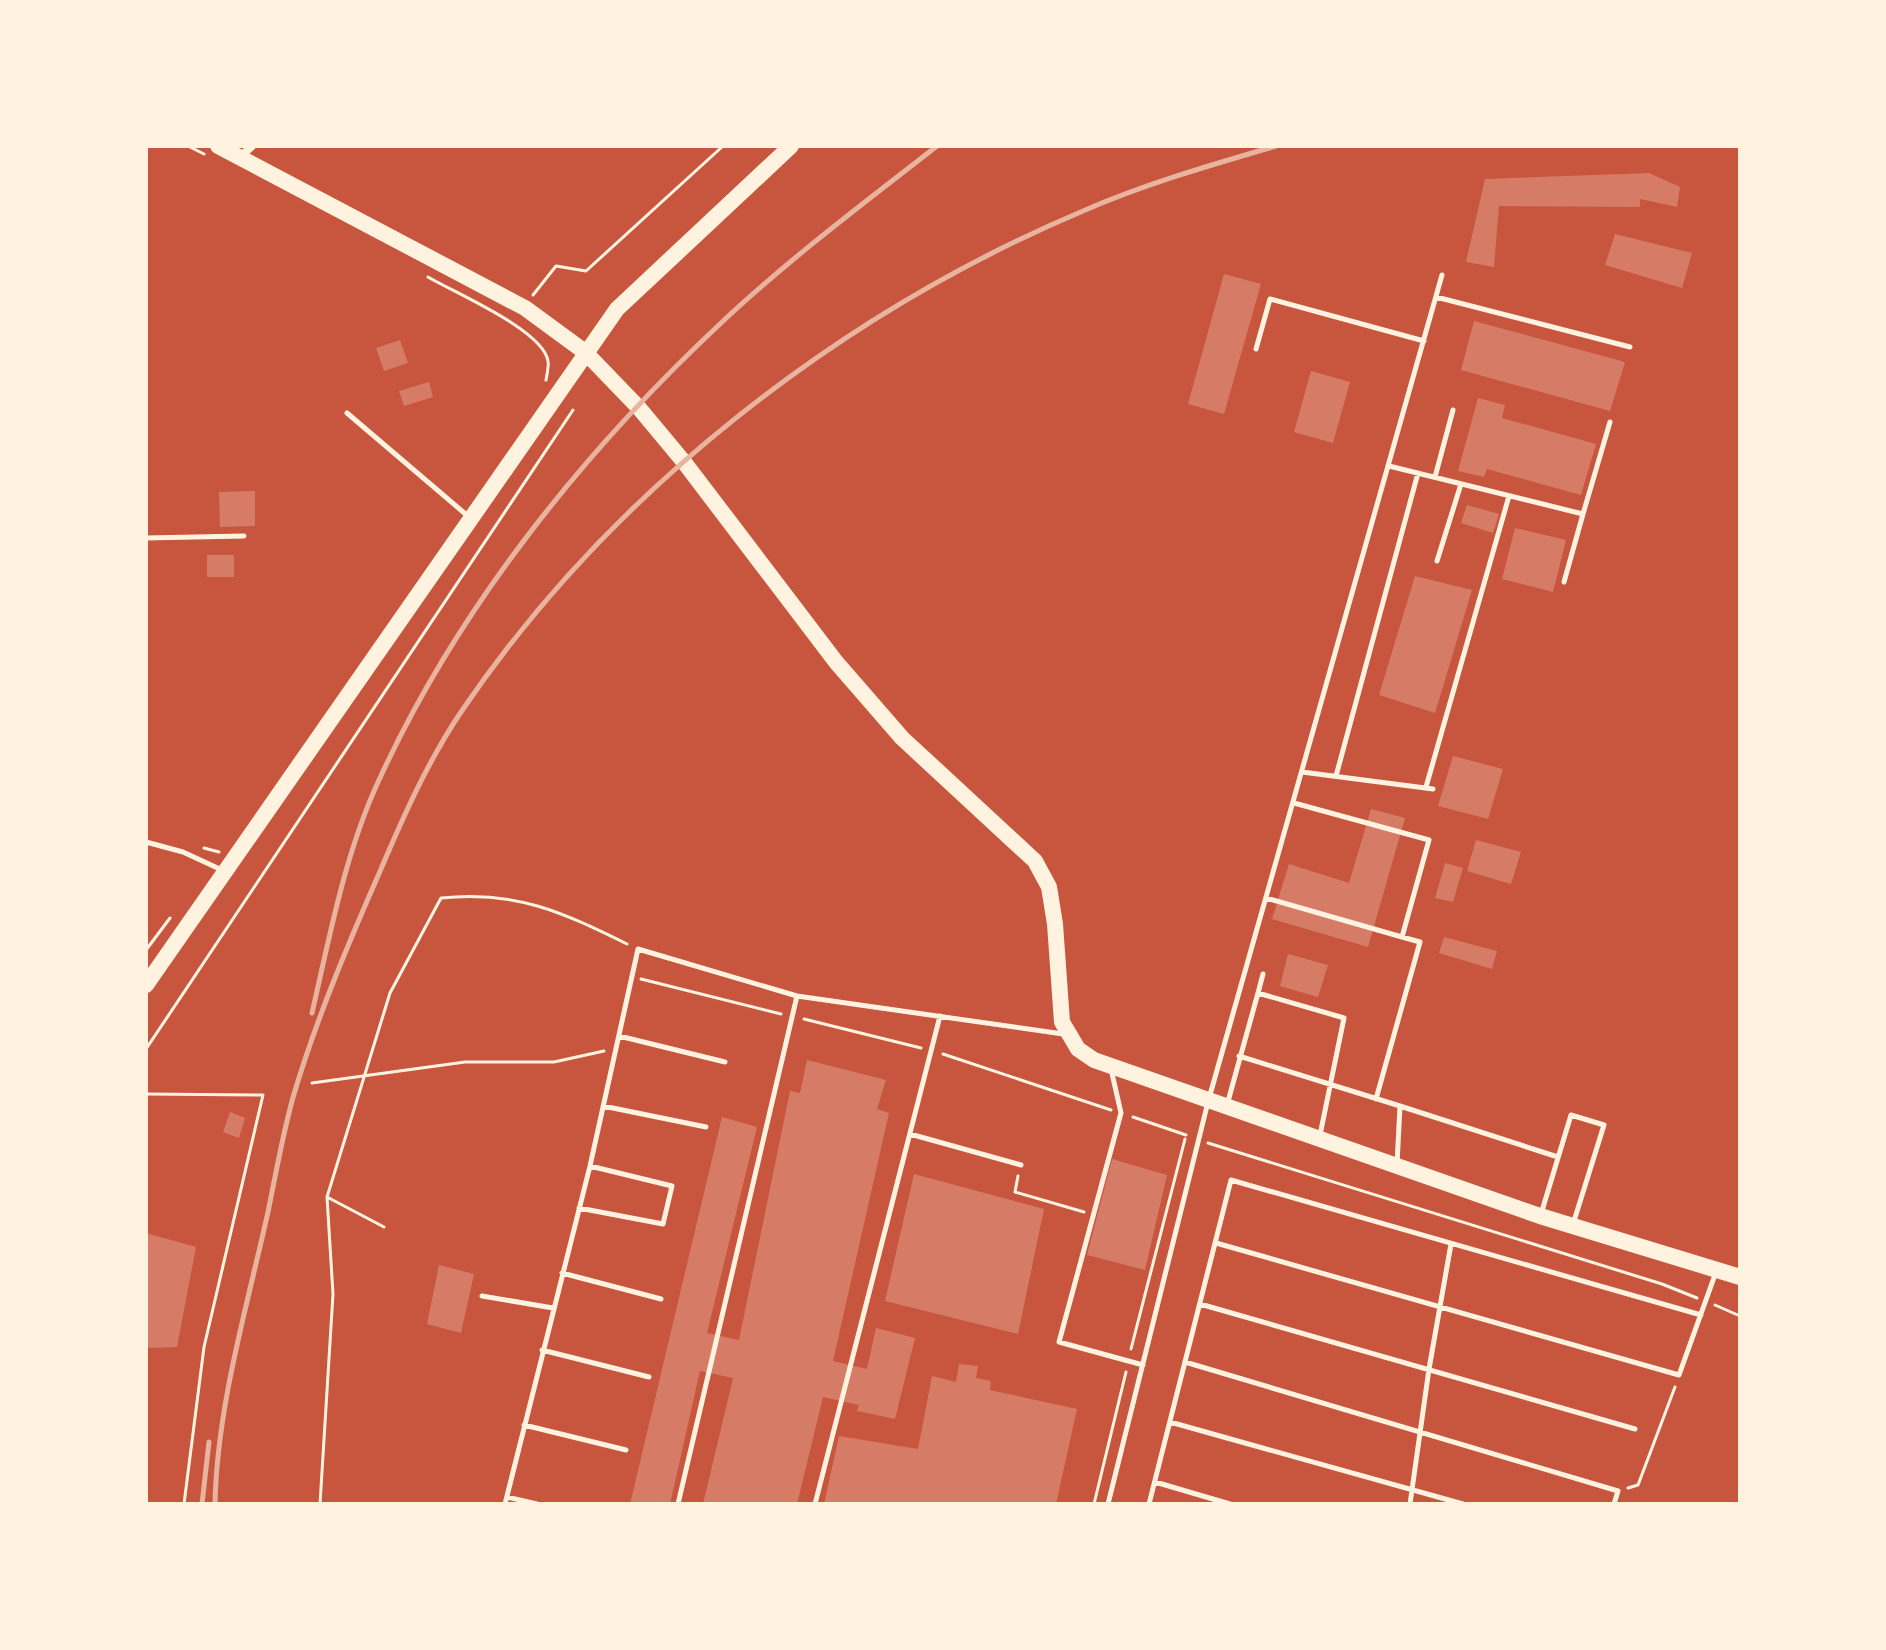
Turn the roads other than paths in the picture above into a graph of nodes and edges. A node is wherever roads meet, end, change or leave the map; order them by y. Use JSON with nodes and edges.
{"nodes":[{"id":1,"x":252,"y":146,"type":"edge"},
{"id":2,"x":791,"y":146,"type":"edge"},
{"id":3,"x":217,"y":154,"type":"edge"},
{"id":4,"x":239,"y":158,"type":"junction"},
{"id":5,"x":1442,"y":275,"type":"dead end"},
{"id":6,"x":1436,"y":297,"type":"junction"},
{"id":7,"x":1424,"y":341,"type":"junction"},
{"id":8,"x":1630,"y":347,"type":"dead end"},
{"id":9,"x":1256,"y":349,"type":"dead end"},
{"id":10,"x":585,"y":352,"type":"junction"},
{"id":11,"x":1453,"y":410,"type":"dead end"},
{"id":12,"x":347,"y":413,"type":"dead end"},
{"id":13,"x":1610,"y":422,"type":"dead end"},
{"id":14,"x":1389,"y":466,"type":"junction"},
{"id":15,"x":1418,"y":473,"type":"junction"},
{"id":16,"x":1435,"y":477,"type":"junction"},
{"id":17,"x":1461,"y":484,"type":"junction"},
{"id":18,"x":1509,"y":496,"type":"junction"},
{"id":19,"x":1583,"y":514,"type":"junction"},
{"id":20,"x":469,"y":517,"type":"junction"},
{"id":21,"x":244,"y":536,"type":"dead end"},
{"id":22,"x":146,"y":538,"type":"edge"},
{"id":23,"x":1437,"y":561,"type":"dead end"},
{"id":24,"x":1564,"y":582,"type":"dead end"},
{"id":25,"x":1302,"y":772,"type":"junction"},
{"id":26,"x":1336,"y":776,"type":"junction"},
{"id":27,"x":1294,"y":803,"type":"junction"},
{"id":28,"x":146,"y":842,"type":"edge"},
{"id":29,"x":224,"y":871,"type":"junction"},
{"id":30,"x":1266,"y":898,"type":"junction"},
{"id":31,"x":1402,"y":937,"type":"junction"},
{"id":32,"x":1263,"y":974,"type":"dead end"},
{"id":33,"x":146,"y":985,"type":"edge"},
{"id":34,"x":1258,"y":993,"type":"junction"},
{"id":35,"x":797,"y":996,"type":"junction"},
{"id":36,"x":940,"y":1016,"type":"junction"},
{"id":37,"x":1068,"y":1034,"type":"junction"},
{"id":38,"x":619,"y":1036,"type":"junction"},
{"id":39,"x":1239,"y":1056,"type":"junction"},
{"id":40,"x":725,"y":1062,"type":"dead end"},
{"id":41,"x":1111,"y":1068,"type":"junction"},
{"id":42,"x":1331,"y":1084,"type":"junction"},
{"id":43,"x":1376,"y":1099,"type":"junction"},
{"id":44,"x":1208,"y":1102,"type":"junction"},
{"id":45,"x":603,"y":1106,"type":"junction"},
{"id":46,"x":1400,"y":1106,"type":"junction"},
{"id":47,"x":1226,"y":1109,"type":"junction"},
{"id":48,"x":706,"y":1127,"type":"dead end"},
{"id":49,"x":910,"y":1134,"type":"junction"},
{"id":50,"x":1319,"y":1140,"type":"junction"},
{"id":51,"x":1558,"y":1157,"type":"junction"},
{"id":52,"x":1021,"y":1165,"type":"road end"},
{"id":53,"x":1397,"y":1165,"type":"junction"},
{"id":54,"x":590,"y":1166,"type":"junction"},
{"id":55,"x":579,"y":1208,"type":"junction"},
{"id":56,"x":1540,"y":1216,"type":"junction"},
{"id":57,"x":1573,"y":1226,"type":"junction"},
{"id":58,"x":1216,"y":1243,"type":"junction"},
{"id":59,"x":1451,"y":1244,"type":"junction"},
{"id":60,"x":1718,"y":1269,"type":"junction"},
{"id":61,"x":562,"y":1273,"type":"junction"},
{"id":62,"x":1740,"y":1277,"type":"edge"},
{"id":63,"x":482,"y":1296,"type":"dead end"},
{"id":64,"x":661,"y":1299,"type":"dead end"},
{"id":65,"x":1200,"y":1304,"type":"junction"},
{"id":66,"x":1440,"y":1307,"type":"junction"},
{"id":67,"x":553,"y":1308,"type":"junction"},
{"id":68,"x":1701,"y":1315,"type":"junction"},
{"id":69,"x":542,"y":1350,"type":"junction"},
{"id":70,"x":1185,"y":1362,"type":"junction"},
{"id":71,"x":1143,"y":1365,"type":"junction"},
{"id":72,"x":1429,"y":1369,"type":"junction"},
{"id":73,"x":649,"y":1377,"type":"dead end"},
{"id":74,"x":1170,"y":1422,"type":"junction"},
{"id":75,"x":524,"y":1425,"type":"junction"},
{"id":76,"x":1635,"y":1429,"type":"dead end"},
{"id":77,"x":1421,"y":1431,"type":"junction"},
{"id":78,"x":626,"y":1450,"type":"dead end"},
{"id":79,"x":1155,"y":1482,"type":"junction"},
{"id":80,"x":1413,"y":1490,"type":"junction"},
{"id":81,"x":506,"y":1501,"type":"edge"},
{"id":82,"x":537,"y":1504,"type":"edge"},
{"id":83,"x":678,"y":1504,"type":"edge"},
{"id":84,"x":815,"y":1504,"type":"edge"},
{"id":85,"x":1108,"y":1504,"type":"edge"},
{"id":86,"x":1149,"y":1504,"type":"edge"},
{"id":87,"x":1230,"y":1504,"type":"edge"},
{"id":88,"x":1410,"y":1504,"type":"edge"},
{"id":89,"x":1463,"y":1504,"type":"edge"},
{"id":90,"x":1614,"y":1504,"type":"edge"}],
"edges":[{"from":1,"to":4,"type":"street"},
{"from":2,"to":10,"type":"main road"},
{"from":3,"to":4,"type":"main road"},
{"from":4,"to":10,"type":"main road"},
{"from":5,"to":6,"type":"lane"},
{"from":6,"to":7,"type":"lane"},
{"from":6,"to":8,"type":"lane"},
{"from":7,"to":9,"type":"lane"},
{"from":7,"to":14,"type":"lane"},
{"from":10,"to":20,"type":"main road"},
{"from":10,"to":37,"type":"main road"},
{"from":11,"to":16,"type":"lane"},
{"from":12,"to":20,"type":"lane"},
{"from":13,"to":19,"type":"lane"},
{"from":14,"to":15,"type":"lane"},
{"from":14,"to":25,"type":"lane"},
{"from":15,"to":16,"type":"lane"},
{"from":15,"to":26,"type":"lane"},
{"from":16,"to":17,"type":"lane"},
{"from":17,"to":18,"type":"lane"},
{"from":17,"to":23,"type":"lane"},
{"from":18,"to":19,"type":"lane"},
{"from":18,"to":26,"type":"lane"},
{"from":19,"to":24,"type":"lane"},
{"from":20,"to":29,"type":"main road"},
{"from":21,"to":22,"type":"lane"},
{"from":25,"to":26,"type":"lane"},
{"from":25,"to":27,"type":"lane"},
{"from":27,"to":30,"type":"lane"},
{"from":27,"to":31,"type":"lane"},
{"from":28,"to":29,"type":"lane"},
{"from":29,"to":33,"type":"main road"},
{"from":30,"to":31,"type":"lane"},
{"from":30,"to":44,"type":"lane"},
{"from":31,"to":43,"type":"lane"},
{"from":32,"to":34,"type":"lane"},
{"from":34,"to":39,"type":"lane"},
{"from":34,"to":42,"type":"lane"},
{"from":35,"to":36,"type":"lane"},
{"from":35,"to":38,"type":"lane"},
{"from":35,"to":83,"type":"lane"},
{"from":36,"to":37,"type":"lane"},
{"from":36,"to":49,"type":"lane"},
{"from":37,"to":41,"type":"main road"},
{"from":38,"to":40,"type":"lane"},
{"from":38,"to":45,"type":"lane"},
{"from":39,"to":42,"type":"lane"},
{"from":39,"to":47,"type":"lane"},
{"from":41,"to":44,"type":"main road"},
{"from":41,"to":71,"type":"lane"},
{"from":42,"to":43,"type":"lane"},
{"from":42,"to":50,"type":"lane"},
{"from":43,"to":46,"type":"lane"},
{"from":44,"to":47,"type":"main road"},
{"from":44,"to":71,"type":"lane"},
{"from":45,"to":48,"type":"lane"},
{"from":45,"to":54,"type":"lane"},
{"from":46,"to":51,"type":"lane"},
{"from":46,"to":53,"type":"lane"},
{"from":47,"to":50,"type":"main road"},
{"from":49,"to":52,"type":"lane"},
{"from":49,"to":84,"type":"lane"},
{"from":50,"to":53,"type":"main road"},
{"from":51,"to":56,"type":"lane"},
{"from":51,"to":57,"type":"lane"},
{"from":53,"to":56,"type":"main road"},
{"from":54,"to":55,"type":"lane"},
{"from":54,"to":55,"type":"lane"},
{"from":55,"to":61,"type":"lane"},
{"from":56,"to":57,"type":"main road"},
{"from":57,"to":60,"type":"main road"},
{"from":58,"to":59,"type":"lane"},
{"from":58,"to":65,"type":"lane"},
{"from":58,"to":66,"type":"lane"},
{"from":59,"to":66,"type":"lane"},
{"from":59,"to":68,"type":"lane"},
{"from":60,"to":62,"type":"main road"},
{"from":60,"to":68,"type":"lane"},
{"from":61,"to":64,"type":"lane"},
{"from":61,"to":67,"type":"lane"},
{"from":63,"to":67,"type":"lane"},
{"from":65,"to":70,"type":"lane"},
{"from":65,"to":72,"type":"lane"},
{"from":66,"to":68,"type":"lane"},
{"from":66,"to":72,"type":"lane"},
{"from":67,"to":69,"type":"lane"},
{"from":69,"to":73,"type":"lane"},
{"from":69,"to":75,"type":"lane"},
{"from":70,"to":74,"type":"lane"},
{"from":70,"to":77,"type":"lane"},
{"from":71,"to":85,"type":"lane"},
{"from":72,"to":76,"type":"lane"},
{"from":72,"to":77,"type":"lane"},
{"from":74,"to":79,"type":"lane"},
{"from":74,"to":80,"type":"lane"},
{"from":75,"to":78,"type":"lane"},
{"from":75,"to":81,"type":"lane"},
{"from":77,"to":80,"type":"lane"},
{"from":77,"to":90,"type":"lane"},
{"from":79,"to":86,"type":"lane"},
{"from":79,"to":87,"type":"lane"},
{"from":80,"to":88,"type":"lane"},
{"from":80,"to":89,"type":"lane"},
{"from":81,"to":82,"type":"lane"}]}
